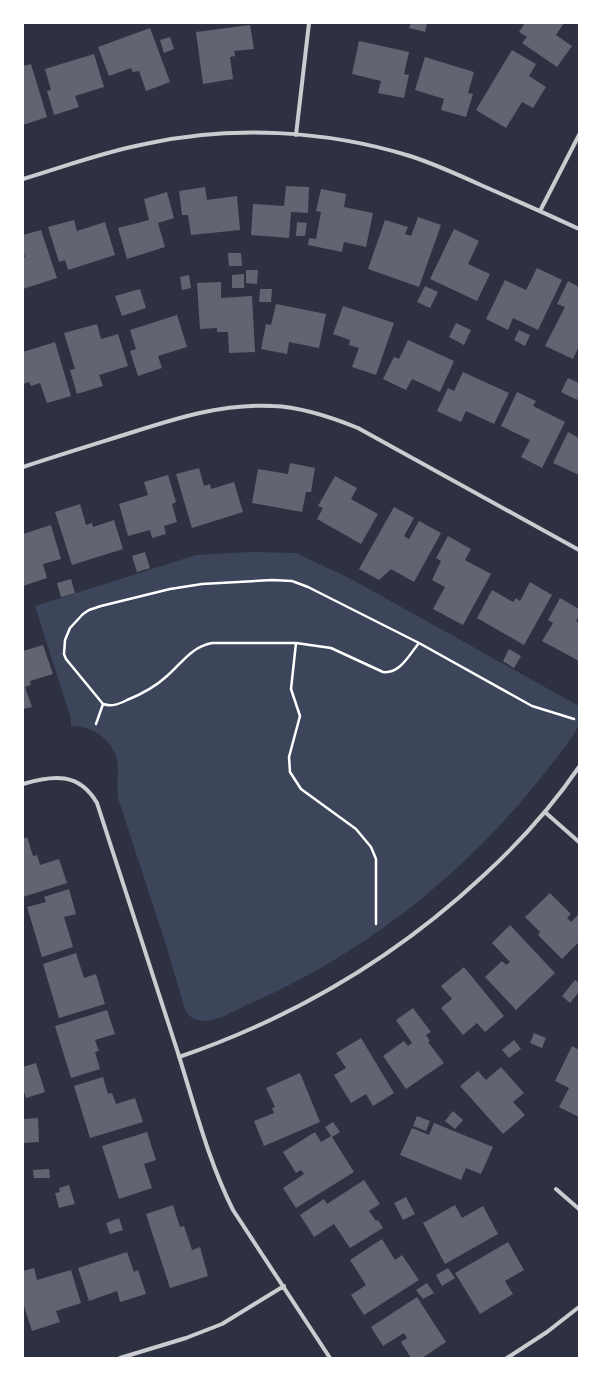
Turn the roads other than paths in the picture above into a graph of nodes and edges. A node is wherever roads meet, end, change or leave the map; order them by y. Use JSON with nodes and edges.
{"nodes":[{"id":1,"x":309,"y":23,"type":"edge"},
{"id":2,"x":296,"y":135,"type":"junction"},
{"id":3,"x":579,"y":135,"type":"edge"},
{"id":4,"x":23,"y":179,"type":"edge"},
{"id":5,"x":540,"y":211,"type":"junction"},
{"id":6,"x":579,"y":229,"type":"edge"},
{"id":7,"x":23,"y":467,"type":"edge"},
{"id":8,"x":579,"y":550,"type":"edge"},
{"id":9,"x":579,"y":768,"type":"edge"},
{"id":10,"x":23,"y":784,"type":"edge"},
{"id":11,"x":546,"y":813,"type":"junction"},
{"id":12,"x":579,"y":842,"type":"edge"},
{"id":13,"x":179,"y":1057,"type":"junction"},
{"id":14,"x":556,"y":1189,"type":"dead end"},
{"id":15,"x":579,"y":1209,"type":"edge"},
{"id":16,"x":284,"y":1286,"type":"junction"},
{"id":17,"x":579,"y":1307,"type":"edge"},
{"id":18,"x":120,"y":1358,"type":"edge"},
{"id":19,"x":330,"y":1358,"type":"edge"},
{"id":20,"x":508,"y":1358,"type":"edge"}],
"edges":[{"from":1,"to":2,"type":"street"},
{"from":2,"to":4,"type":"street"},
{"from":2,"to":5,"type":"street"},
{"from":3,"to":5,"type":"street"},
{"from":5,"to":6,"type":"street"},
{"from":7,"to":8,"type":"street"},
{"from":9,"to":11,"type":"street"},
{"from":10,"to":13,"type":"street"},
{"from":11,"to":12,"type":"street"},
{"from":11,"to":13,"type":"street"},
{"from":13,"to":16,"type":"street"},
{"from":14,"to":15,"type":"street"},
{"from":16,"to":18,"type":"street"},
{"from":16,"to":19,"type":"street"},
{"from":17,"to":20,"type":"street"}]}
